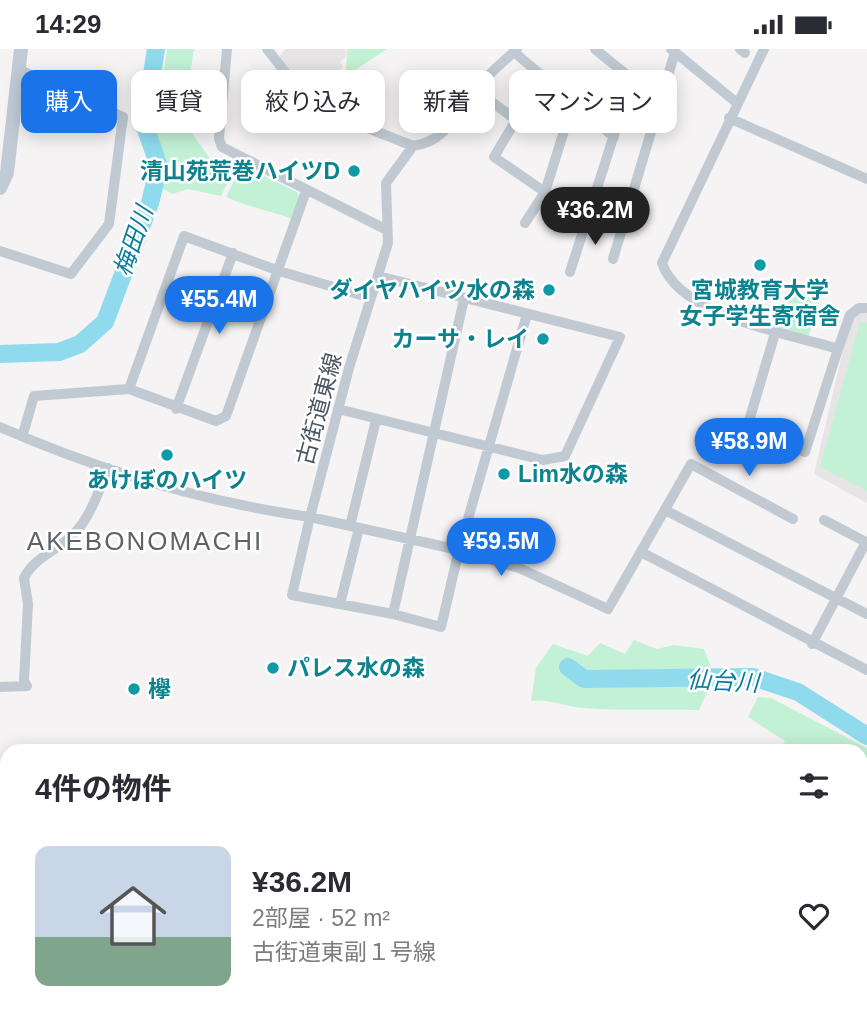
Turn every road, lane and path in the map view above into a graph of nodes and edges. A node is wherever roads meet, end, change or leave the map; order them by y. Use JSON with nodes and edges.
{"nodes":[{"id":1,"x":21,"y":49,"type":"edge"},
{"id":2,"x":227,"y":49,"type":"edge"},
{"id":3,"x":267,"y":49,"type":"edge"},
{"id":4,"x":596,"y":49,"type":"edge"},
{"id":5,"x":764,"y":49,"type":"edge"},
{"id":6,"x":515,"y":50,"type":"edge"},
{"id":7,"x":673,"y":51,"type":"edge"},
{"id":8,"x":18,"y":69,"type":"junction"},
{"id":9,"x":537,"y":70,"type":"edge"},
{"id":10,"x":621,"y":70,"type":"edge"},
{"id":11,"x":668,"y":70,"type":"edge"},
{"id":12,"x":495,"y":71,"type":"edge"},
{"id":13,"x":737,"y":103,"type":"junction"},
{"id":14,"x":495,"y":104,"type":"edge"},
{"id":15,"x":729,"y":118,"type":"junction"},
{"id":16,"x":443,"y":133,"type":"edge"},
{"id":17,"x":563,"y":133,"type":"edge"},
{"id":18,"x":609,"y":133,"type":"edge"},
{"id":19,"x":615,"y":133,"type":"edge"},
{"id":20,"x":651,"y":133,"type":"edge"},
{"id":21,"x":614,"y":137,"type":"junction"},
{"id":22,"x":413,"y":146,"type":"junction"},
{"id":23,"x":867,"y":179,"type":"edge"},
{"id":24,"x":0,"y":188,"type":"edge"},
{"id":25,"x":306,"y":191,"type":"junction"},
{"id":26,"x":544,"y":193,"type":"junction"},
{"id":27,"x":590,"y":212,"type":"junction"},
{"id":28,"x":524,"y":223,"type":"dead end"},
{"id":29,"x":624,"y":224,"type":"junction"},
{"id":30,"x":387,"y":230,"type":"junction"},
{"id":31,"x":0,"y":251,"type":"edge"},
{"id":32,"x":233,"y":253,"type":"junction"},
{"id":33,"x":612,"y":259,"type":"dead end"},
{"id":34,"x":279,"y":271,"type":"junction"},
{"id":35,"x":570,"y":272,"type":"dead end"},
{"id":36,"x":378,"y":276,"type":"junction"},
{"id":37,"x":371,"y":298,"type":"junction"},
{"id":38,"x":464,"y":299,"type":"junction"},
{"id":39,"x":867,"y":309,"type":"edge"},
{"id":40,"x":527,"y":314,"type":"junction"},
{"id":41,"x":776,"y":330,"type":"junction"},
{"id":42,"x":838,"y":349,"type":"junction"},
{"id":43,"x":129,"y":389,"type":"junction"},
{"id":44,"x":176,"y":409,"type":"junction"},
{"id":45,"x":338,"y":409,"type":"junction"},
{"id":46,"x":376,"y":420,"type":"junction"},
{"id":47,"x":0,"y":427,"type":"edge"},
{"id":48,"x":434,"y":432,"type":"junction"},
{"id":49,"x":23,"y":434,"type":"junction"},
{"id":50,"x":490,"y":446,"type":"junction"},
{"id":51,"x":108,"y":468,"type":"junction"},
{"id":52,"x":665,"y":510,"type":"junction"},
{"id":53,"x":310,"y":517,"type":"junction"},
{"id":54,"x":793,"y":519,"type":"dead end"},
{"id":55,"x":824,"y":520,"type":"dead end"},
{"id":56,"x":354,"y":527,"type":"junction"},
{"id":57,"x":410,"y":538,"type":"junction"},
{"id":58,"x":866,"y":541,"type":"edge"},
{"id":59,"x":459,"y":550,"type":"junction"},
{"id":60,"x":641,"y":552,"type":"junction"},
{"id":61,"x":836,"y":599,"type":"junction"},
{"id":62,"x":340,"y":604,"type":"junction"},
{"id":63,"x":393,"y":614,"type":"junction"},
{"id":64,"x":867,"y":614,"type":"edge"},
{"id":65,"x":813,"y":644,"type":"junction"},
{"id":66,"x":867,"y":670,"type":"edge"},
{"id":67,"x":0,"y":687,"type":"edge"}],
"edges":[{"from":1,"to":8,"type":"street"},
{"from":2,"to":25,"type":"street"},
{"from":3,"to":22,"type":"street"},
{"from":4,"to":10,"type":"street"},
{"from":5,"to":13,"type":"street"},
{"from":6,"to":9,"type":"street"},
{"from":6,"to":12,"type":"street","name":"古街道東線"},
{"from":7,"to":11,"type":"street"},
{"from":7,"to":13,"type":"street"},
{"from":8,"to":24,"type":"street"},
{"from":8,"to":31,"type":"street"},
{"from":13,"to":15,"type":"street"},
{"from":14,"to":26,"type":"street"},
{"from":15,"to":23,"type":"street"},
{"from":15,"to":41,"type":"street"},
{"from":16,"to":22,"type":"street","name":"古街道東線"},
{"from":17,"to":26,"type":"street"},
{"from":18,"to":21,"type":"street"},
{"from":19,"to":21,"type":"street"},
{"from":20,"to":29,"type":"street"},
{"from":21,"to":27,"type":"street"},
{"from":22,"to":30,"type":"street","name":"古街道東線"},
{"from":25,"to":30,"type":"street"},
{"from":25,"to":34,"type":"street"},
{"from":26,"to":27,"type":"street"},
{"from":26,"to":28,"type":"street"},
{"from":27,"to":29,"type":"street"},
{"from":27,"to":35,"type":"street"},
{"from":29,"to":33,"type":"street"},
{"from":30,"to":36,"type":"street","name":"古街道東線"},
{"from":32,"to":34,"type":"street"},
{"from":32,"to":43,"type":"street"},
{"from":32,"to":44,"type":"street"},
{"from":34,"to":37,"type":"street"},
{"from":34,"to":44,"type":"street"},
{"from":36,"to":37,"type":"street","name":"古街道東線"},
{"from":36,"to":38,"type":"street"},
{"from":37,"to":45,"type":"street","name":"古街道東線"},
{"from":38,"to":40,"type":"street"},
{"from":38,"to":48,"type":"street"},
{"from":39,"to":42,"type":"street"},
{"from":40,"to":50,"type":"street"},
{"from":40,"to":50,"type":"street"},
{"from":41,"to":42,"type":"street"},
{"from":41,"to":42,"type":"street"},
{"from":43,"to":44,"type":"street"},
{"from":43,"to":49,"type":"street"},
{"from":45,"to":46,"type":"street"},
{"from":45,"to":53,"type":"street","name":"古街道東線"},
{"from":46,"to":48,"type":"street"},
{"from":46,"to":56,"type":"street"},
{"from":47,"to":49,"type":"street"},
{"from":48,"to":50,"type":"street"},
{"from":48,"to":57,"type":"street"},
{"from":49,"to":51,"type":"street"},
{"from":50,"to":59,"type":"street"},
{"from":51,"to":53,"type":"street"},
{"from":51,"to":67,"type":"street"},
{"from":52,"to":54,"type":"street"},
{"from":52,"to":60,"type":"street"},
{"from":52,"to":61,"type":"street"},
{"from":53,"to":56,"type":"street"},
{"from":53,"to":62,"type":"street","name":"古街道東線"},
{"from":55,"to":58,"type":"street"},
{"from":56,"to":57,"type":"street"},
{"from":56,"to":62,"type":"street"},
{"from":57,"to":59,"type":"street"},
{"from":57,"to":63,"type":"street"},
{"from":58,"to":61,"type":"street"},
{"from":59,"to":60,"type":"street"},
{"from":59,"to":63,"type":"street"},
{"from":60,"to":65,"type":"street"},
{"from":61,"to":64,"type":"street"},
{"from":61,"to":65,"type":"street"},
{"from":62,"to":63,"type":"street"},
{"from":65,"to":66,"type":"street"}]}
